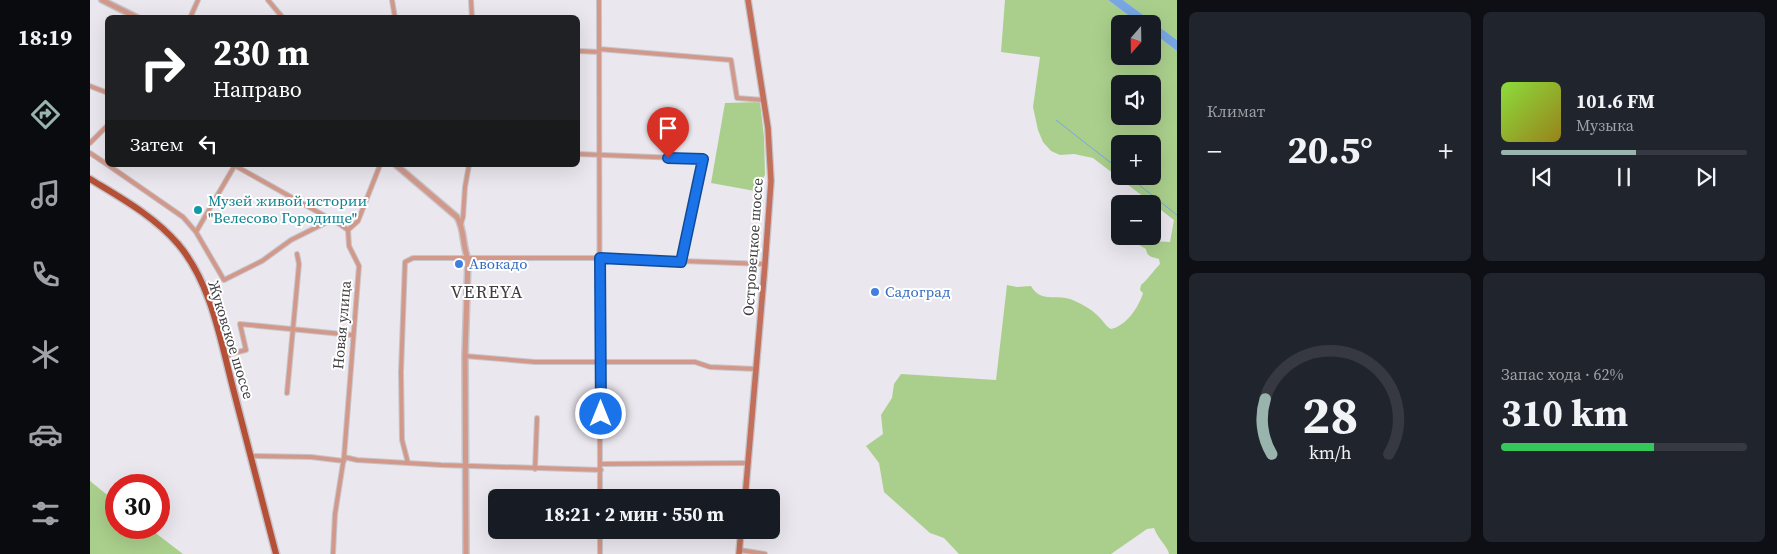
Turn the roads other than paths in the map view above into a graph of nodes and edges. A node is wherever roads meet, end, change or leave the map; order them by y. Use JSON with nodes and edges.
{"nodes":[{"id":1,"x":102,"y":0,"type":"edge"},
{"id":2,"x":198,"y":0,"type":"edge"},
{"id":3,"x":268,"y":0,"type":"edge"},
{"id":4,"x":392,"y":0,"type":"edge"},
{"id":5,"x":471,"y":0,"type":"edge"},
{"id":6,"x":599,"y":0,"type":"edge"},
{"id":7,"x":748,"y":0,"type":"edge"},
{"id":8,"x":132,"y":15,"type":"edge"},
{"id":9,"x":191,"y":15,"type":"edge"},
{"id":10,"x":280,"y":15,"type":"edge"},
{"id":11,"x":394,"y":15,"type":"edge"},
{"id":12,"x":472,"y":15,"type":"edge"},
{"id":13,"x":580,"y":51,"type":"edge"},
{"id":14,"x":599,"y":51,"type":"junction"},
{"id":15,"x":90,"y":86,"type":"edge"},
{"id":16,"x":105,"y":92,"type":"edge"},
{"id":17,"x":763,"y":100,"type":"junction"},
{"id":18,"x":105,"y":128,"type":"edge"},
{"id":19,"x":90,"y":143,"type":"edge"},
{"id":20,"x":90,"y":153,"type":"edge"},
{"id":21,"x":580,"y":154,"type":"edge"},
{"id":22,"x":599,"y":154,"type":"junction"},
{"id":23,"x":105,"y":163,"type":"edge"},
{"id":24,"x":111,"y":167,"type":"edge"},
{"id":25,"x":233,"y":167,"type":"edge"},
{"id":26,"x":238,"y":167,"type":"edge"},
{"id":27,"x":379,"y":167,"type":"edge"},
{"id":28,"x":398,"y":167,"type":"edge"},
{"id":29,"x":469,"y":167,"type":"edge"},
{"id":30,"x":90,"y":179,"type":"edge"},
{"id":31,"x":332,"y":220,"type":"junction"},
{"id":32,"x":461,"y":224,"type":"junction"},
{"id":33,"x":348,"y":230,"type":"junction"},
{"id":34,"x":196,"y":232,"type":"junction"},
{"id":35,"x":298,"y":254,"type":"dead end"},
{"id":36,"x":600,"y":258,"type":"junction"},
{"id":37,"x":468,"y":259,"type":"junction"},
{"id":38,"x":681,"y":262,"type":"junction"},
{"id":39,"x":766,"y":264,"type":"junction"},
{"id":40,"x":294,"y":329,"type":"junction"},
{"id":41,"x":352,"y":335,"type":"junction"},
{"id":42,"x":465,"y":356,"type":"junction"},
{"id":43,"x":225,"y":358,"type":"junction"},
{"id":44,"x":601,"y":363,"type":"junction"},
{"id":45,"x":756,"y":369,"type":"junction"},
{"id":46,"x":286,"y":393,"type":"dead end"},
{"id":47,"x":537,"y":418,"type":"dead end"},
{"id":48,"x":251,"y":456,"type":"junction"},
{"id":49,"x":344,"y":459,"type":"junction"},
{"id":50,"x":408,"y":463,"type":"junction"},
{"id":51,"x":748,"y":463,"type":"junction"},
{"id":52,"x":601,"y":464,"type":"junction"},
{"id":53,"x":465,"y":466,"type":"junction"},
{"id":54,"x":535,"y":469,"type":"junction"},
{"id":55,"x":601,"y":470,"type":"junction"},
{"id":56,"x":600,"y":489,"type":"edge"},
{"id":57,"x":745,"y":489,"type":"edge"},
{"id":58,"x":600,"y":539,"type":"edge"},
{"id":59,"x":740,"y":539,"type":"edge"},
{"id":60,"x":739,"y":552,"type":"edge"},
{"id":61,"x":276,"y":554,"type":"edge"},
{"id":62,"x":333,"y":554,"type":"edge"},
{"id":63,"x":466,"y":554,"type":"edge"},
{"id":64,"x":600,"y":554,"type":"edge"},
{"id":65,"x":766,"y":554,"type":"edge"}],
"edges":[{"from":1,"to":8,"type":"street"},
{"from":2,"to":9,"type":"street"},
{"from":3,"to":10,"type":"street"},
{"from":4,"to":11,"type":"street"},
{"from":5,"to":12,"type":"street"},
{"from":6,"to":14,"type":"street"},
{"from":7,"to":17,"type":"main road","name":"Островецкое шоссе"},
{"from":13,"to":14,"type":"street"},
{"from":14,"to":17,"type":"street"},
{"from":14,"to":22,"type":"street"},
{"from":15,"to":16,"type":"street"},
{"from":17,"to":39,"type":"main road","name":"Островецкое шоссе"},
{"from":18,"to":19,"type":"street"},
{"from":20,"to":23,"type":"street"},
{"from":21,"to":22,"type":"street"},
{"from":22,"to":36,"type":"street"},
{"from":22,"to":38,"type":"street"},
{"from":24,"to":34,"type":"street"},
{"from":25,"to":34,"type":"street"},
{"from":26,"to":31,"type":"street"},
{"from":27,"to":33,"type":"street"},
{"from":28,"to":32,"type":"street"},
{"from":29,"to":32,"type":"street"},
{"from":30,"to":43,"type":"main road","name":"Жуковское шоссе"},
{"from":31,"to":33,"type":"street"},
{"from":31,"to":34,"type":"street"},
{"from":32,"to":37,"type":"street"},
{"from":33,"to":41,"type":"street","name":"Новая улица"},
{"from":35,"to":40,"type":"street"},
{"from":36,"to":37,"type":"street"},
{"from":36,"to":38,"type":"street"},
{"from":36,"to":44,"type":"street"},
{"from":37,"to":42,"type":"street"},
{"from":37,"to":50,"type":"street"},
{"from":38,"to":39,"type":"street"},
{"from":39,"to":45,"type":"main road","name":"Островецкое шоссе"},
{"from":40,"to":41,"type":"street"},
{"from":40,"to":43,"type":"street"},
{"from":40,"to":46,"type":"street"},
{"from":41,"to":49,"type":"street","name":"Новая улица"},
{"from":42,"to":44,"type":"street"},
{"from":42,"to":53,"type":"street"},
{"from":43,"to":48,"type":"main road","name":"Жуковское шоссе"},
{"from":44,"to":45,"type":"street"},
{"from":44,"to":52,"type":"street"},
{"from":45,"to":51,"type":"main road","name":"Островецкое шоссе"},
{"from":47,"to":54,"type":"street"},
{"from":48,"to":49,"type":"street"},
{"from":48,"to":61,"type":"main road","name":"Жуковское шоссе"},
{"from":49,"to":50,"type":"street"},
{"from":49,"to":62,"type":"street","name":"Новая улица"},
{"from":50,"to":53,"type":"street"},
{"from":51,"to":52,"type":"street"},
{"from":51,"to":57,"type":"main road","name":"Островецкое шоссе"},
{"from":52,"to":55,"type":"street"},
{"from":53,"to":54,"type":"street"},
{"from":53,"to":63,"type":"street"},
{"from":54,"to":55,"type":"street"},
{"from":55,"to":56,"type":"street"},
{"from":58,"to":64,"type":"street"},
{"from":59,"to":60,"type":"main road"},
{"from":60,"to":65,"type":"street"}]}
